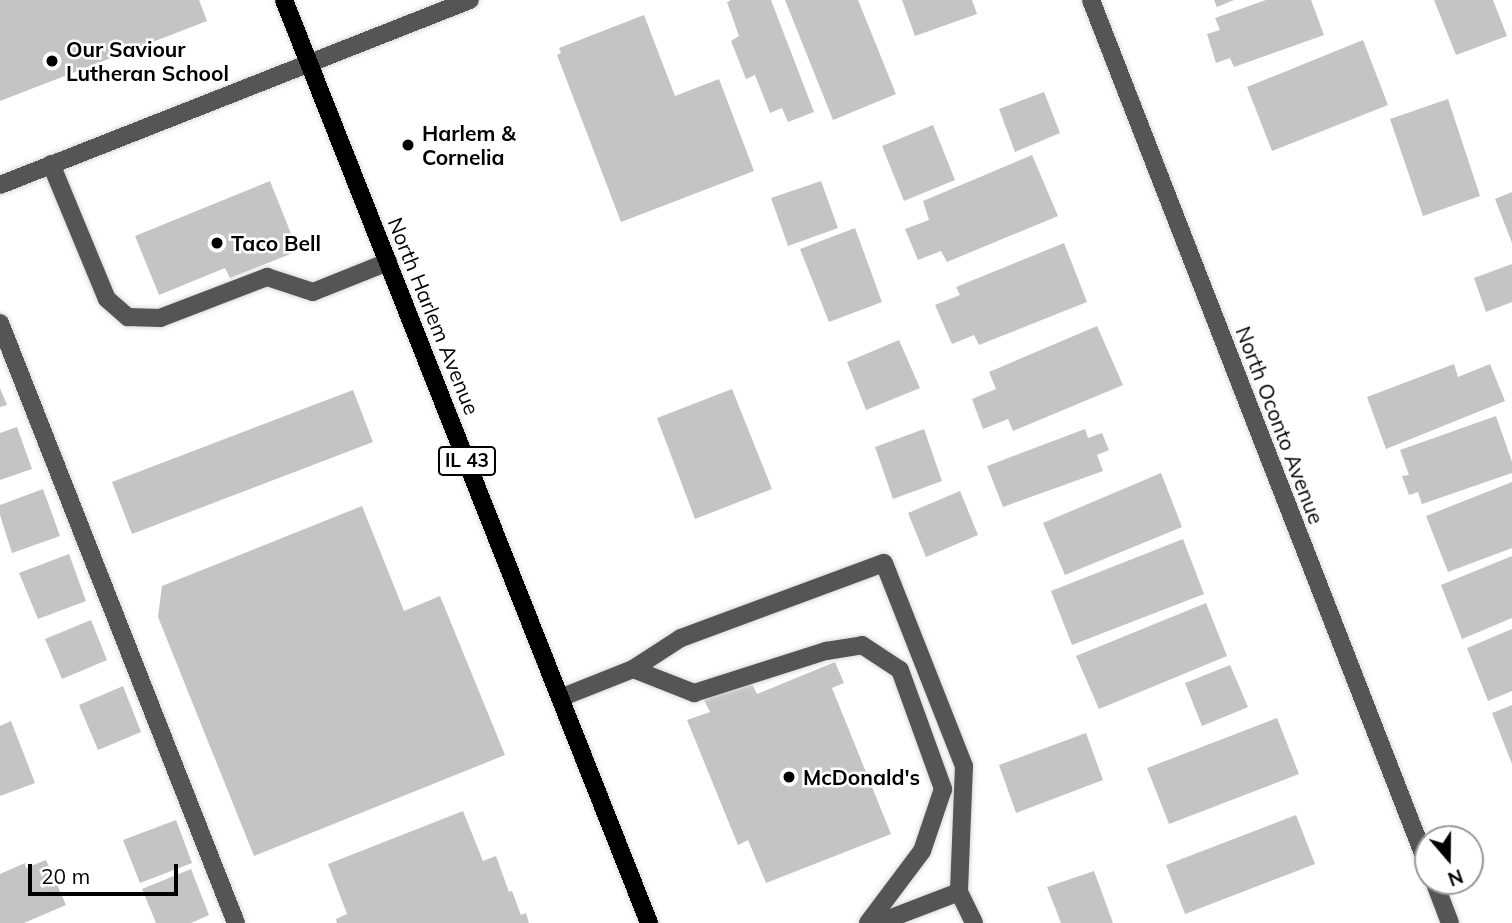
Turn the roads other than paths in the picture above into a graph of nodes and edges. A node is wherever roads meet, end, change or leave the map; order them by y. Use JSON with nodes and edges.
{"nodes":[{"id":1,"x":284,"y":0,"type":"edge"},
{"id":2,"x":470,"y":0,"type":"edge"},
{"id":3,"x":1090,"y":0,"type":"edge"},
{"id":4,"x":309,"y":64,"type":"junction"},
{"id":5,"x":51,"y":164,"type":"junction"},
{"id":6,"x":0,"y":184,"type":"edge"},
{"id":7,"x":388,"y":262,"type":"junction"},
{"id":8,"x":0,"y":323,"type":"edge"},
{"id":9,"x":632,"y":669,"type":"junction"},
{"id":10,"x":560,"y":698,"type":"junction"},
{"id":11,"x":1414,"y":830,"type":"edge"},
{"id":12,"x":959,"y":892,"type":"junction"},
{"id":13,"x":1439,"y":895,"type":"edge"},
{"id":14,"x":236,"y":923,"type":"edge"},
{"id":15,"x":649,"y":923,"type":"edge"},
{"id":16,"x":868,"y":923,"type":"edge"},
{"id":17,"x":878,"y":923,"type":"edge"},
{"id":18,"x":974,"y":923,"type":"edge"},
{"id":19,"x":1450,"y":923,"type":"edge"}],
"edges":[{"from":1,"to":4,"type":"main road","name":"North Harlem Avenue","number":"IL 43"},
{"from":2,"to":4,"type":"street"},
{"from":3,"to":11,"type":"street","name":"North Oconto Avenue"},
{"from":4,"to":5,"type":"street"},
{"from":4,"to":7,"type":"main road","name":"North Harlem Avenue","number":"IL 43"},
{"from":5,"to":6,"type":"street"},
{"from":5,"to":7,"type":"street"},
{"from":7,"to":10,"type":"main road","name":"North Harlem Avenue","number":"IL 43"},
{"from":8,"to":14,"type":"street"},
{"from":9,"to":10,"type":"street"},
{"from":9,"to":12,"type":"street"},
{"from":9,"to":16,"type":"street"},
{"from":10,"to":15,"type":"main road","name":"North Harlem Avenue","number":"IL 43"},
{"from":12,"to":17,"type":"street"},
{"from":12,"to":18,"type":"street"},
{"from":13,"to":19,"type":"street"}]}
